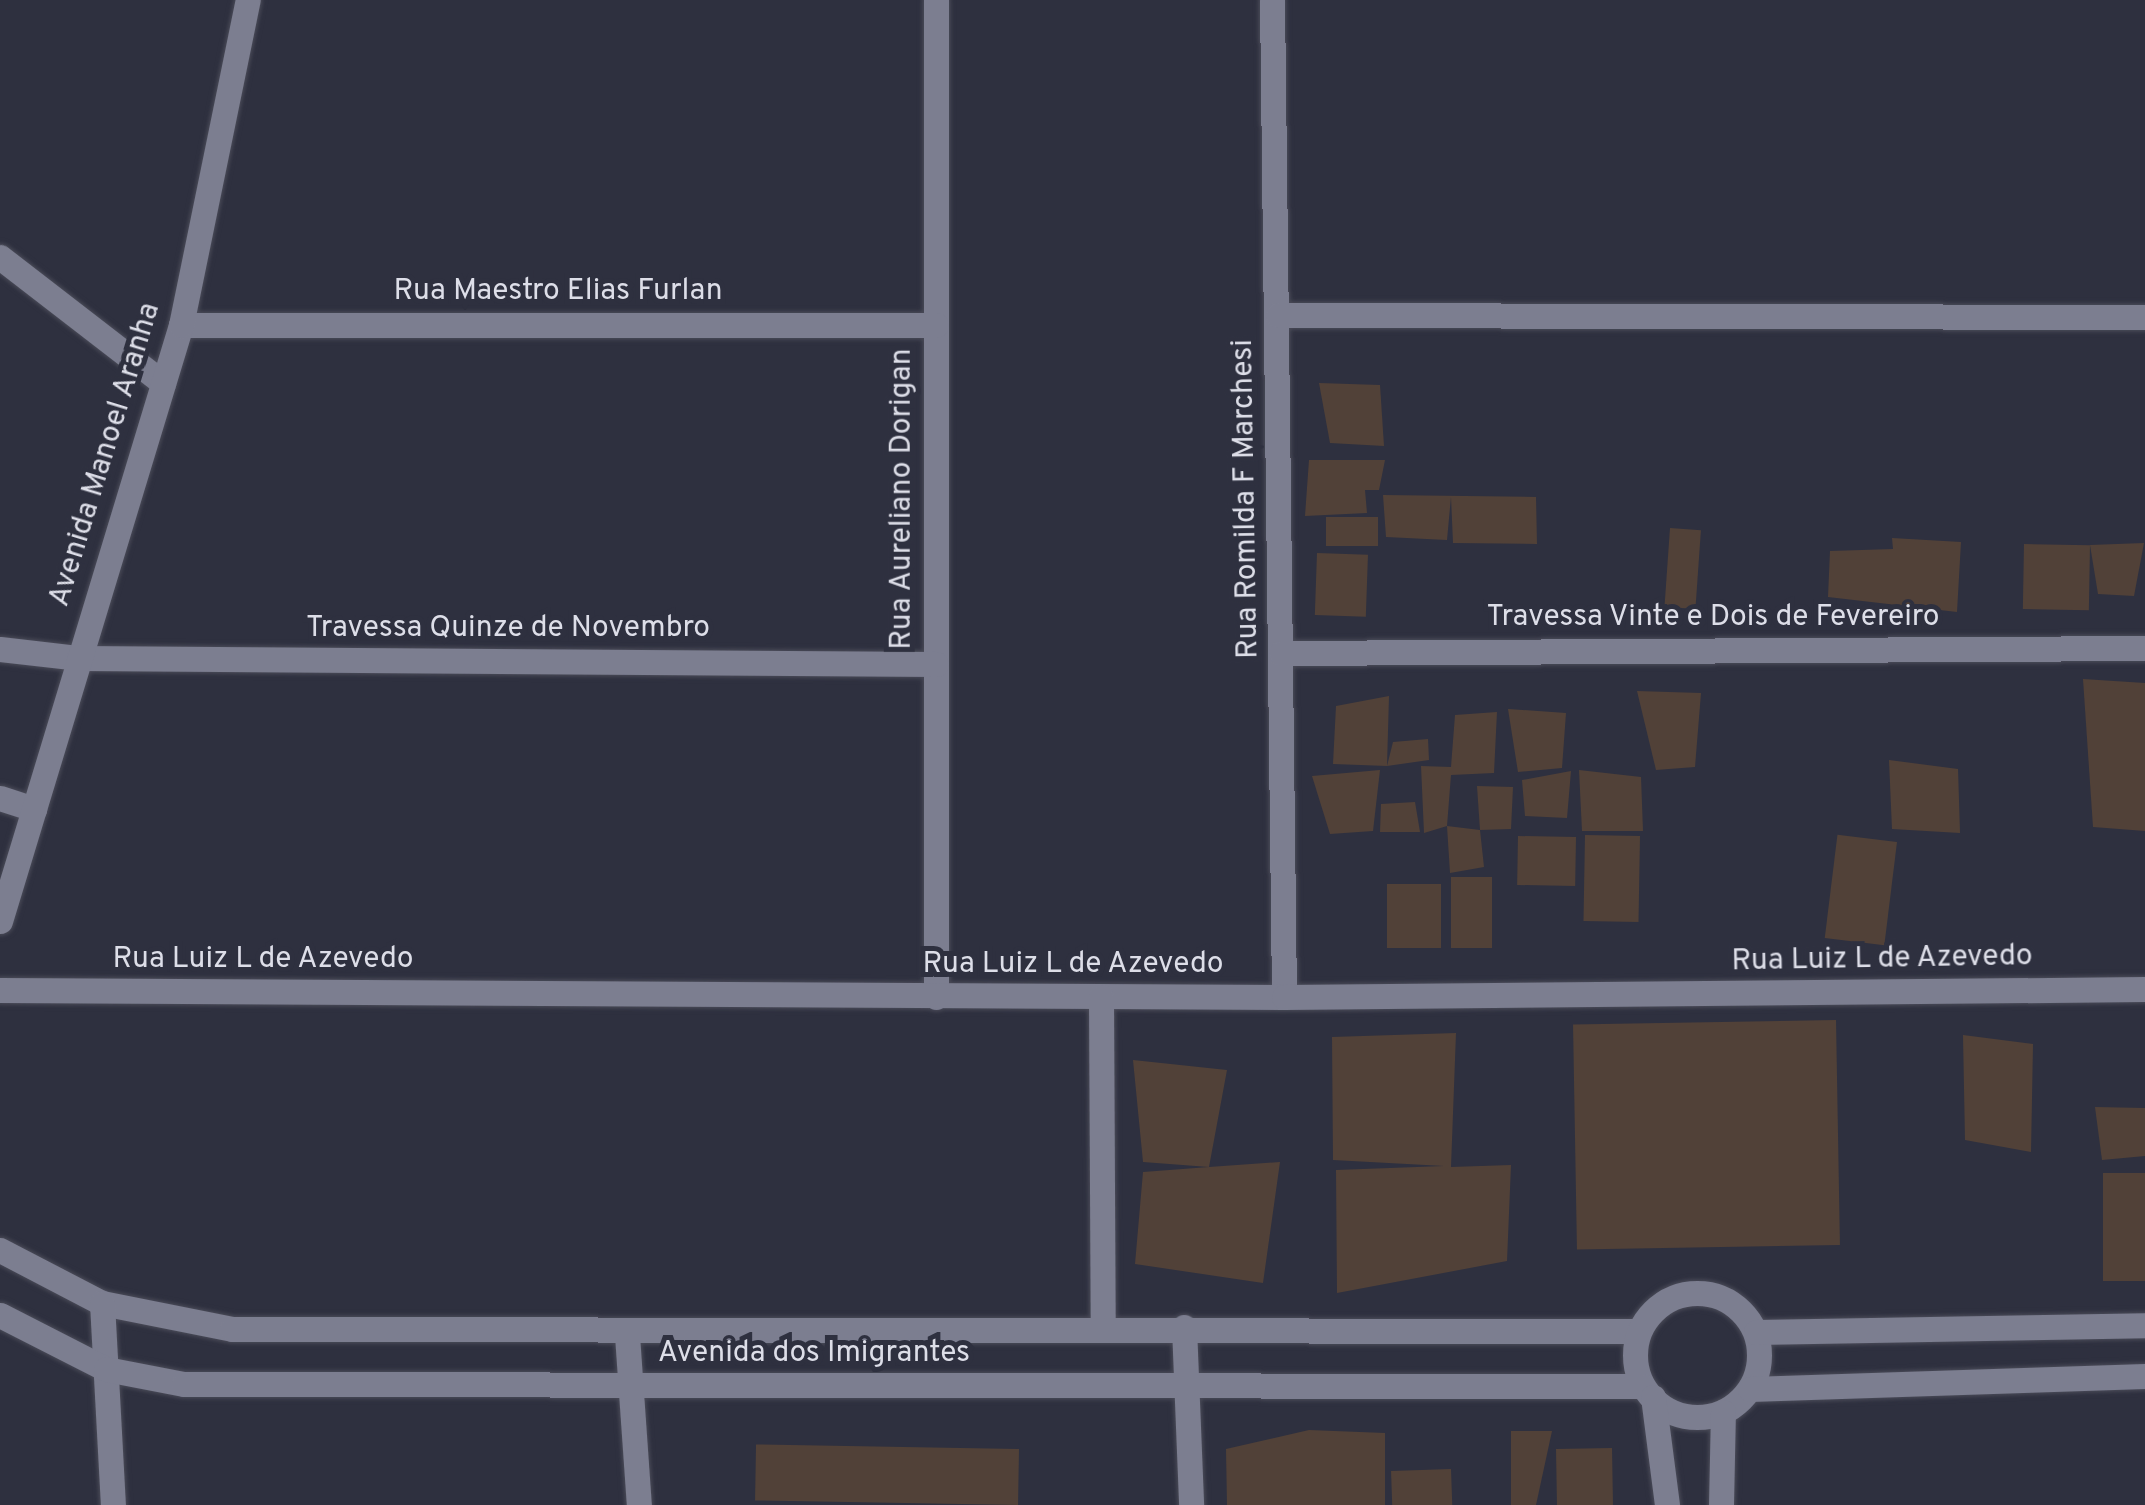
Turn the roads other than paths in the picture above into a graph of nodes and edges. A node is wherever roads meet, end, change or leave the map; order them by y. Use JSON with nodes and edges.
{"nodes":[{"id":1,"x":248,"y":0,"type":"edge"},
{"id":2,"x":936,"y":0,"type":"edge"},
{"id":3,"x":1272,"y":0,"type":"edge"},
{"id":4,"x":0,"y":257,"type":"edge"},
{"id":5,"x":1278,"y":315,"type":"junction"},
{"id":6,"x":2145,"y":317,"type":"edge"},
{"id":7,"x":181,"y":325,"type":"junction"},
{"id":8,"x":936,"y":325,"type":"junction"},
{"id":9,"x":163,"y":383,"type":"junction"},
{"id":10,"x":2145,"y":648,"type":"edge"},
{"id":11,"x":0,"y":649,"type":"edge"},
{"id":12,"x":1281,"y":653,"type":"junction"},
{"id":13,"x":79,"y":658,"type":"junction"},
{"id":14,"x":936,"y":664,"type":"junction"},
{"id":15,"x":0,"y":798,"type":"edge"},
{"id":16,"x":34,"y":809,"type":"junction"},
{"id":17,"x":0,"y":921,"type":"edge"},
{"id":18,"x":2145,"y":989,"type":"edge"},
{"id":19,"x":0,"y":990,"type":"edge"},
{"id":20,"x":936,"y":997,"type":"junction"},
{"id":21,"x":1101,"y":997,"type":"junction"},
{"id":22,"x":1284,"y":997,"type":"junction"},
{"id":23,"x":0,"y":1250,"type":"edge"},
{"id":24,"x":102,"y":1303,"type":"junction"},
{"id":25,"x":0,"y":1316,"type":"edge"},
{"id":26,"x":2145,"y":1325,"type":"edge"},
{"id":27,"x":1104,"y":1327,"type":"junction"},
{"id":28,"x":1184,"y":1327,"type":"junction"},
{"id":29,"x":1638,"y":1331,"type":"junction"},
{"id":30,"x":1756,"y":1332,"type":"junction"},
{"id":31,"x":627,"y":1335,"type":"junction"},
{"id":32,"x":106,"y":1370,"type":"junction"},
{"id":33,"x":2145,"y":1376,"type":"edge"},
{"id":34,"x":1188,"y":1385,"type":"junction"},
{"id":35,"x":631,"y":1387,"type":"junction"},
{"id":36,"x":1750,"y":1389,"type":"junction"},
{"id":37,"x":1648,"y":1392,"type":"junction"},
{"id":38,"x":1722,"y":1412,"type":"junction"},
{"id":39,"x":113,"y":1505,"type":"edge"},
{"id":40,"x":639,"y":1505,"type":"edge"},
{"id":41,"x":1192,"y":1505,"type":"edge"},
{"id":42,"x":1666,"y":1505,"type":"edge"},
{"id":43,"x":1721,"y":1505,"type":"edge"}],
"edges":[{"from":1,"to":7,"type":"street","name":"Avenida Manoel Aranha"},
{"from":2,"to":8,"type":"street","name":"Rua Aureliano Dorigan"},
{"from":3,"to":5,"type":"street","name":"Rua Romilda F Marchesi"},
{"from":4,"to":9,"type":"street"},
{"from":5,"to":6,"type":"street"},
{"from":5,"to":12,"type":"street","name":"Rua Romilda F Marchesi"},
{"from":7,"to":8,"type":"street","name":"Rua Maestro Elias Furlan"},
{"from":7,"to":9,"type":"street","name":"Avenida Manoel Aranha"},
{"from":8,"to":14,"type":"street","name":"Rua Aureliano Dorigan"},
{"from":9,"to":13,"type":"street","name":"Avenida Manoel Aranha"},
{"from":10,"to":12,"type":"street","name":"Travessa Vinte e Dois de Fevereiro"},
{"from":11,"to":13,"type":"street","name":"Travessa Quinze de Novembro"},
{"from":12,"to":22,"type":"street","name":"Rua Romilda F Marchesi"},
{"from":13,"to":14,"type":"street","name":"Travessa Quinze de Novembro"},
{"from":13,"to":16,"type":"street","name":"Avenida Manoel Aranha"},
{"from":14,"to":20,"type":"street","name":"Rua Aureliano Dorigan"},
{"from":15,"to":16,"type":"street"},
{"from":16,"to":17,"type":"street","name":"Avenida Manoel Aranha"},
{"from":18,"to":22,"type":"street","name":"Rua Luiz L de Azevedo"},
{"from":19,"to":20,"type":"street","name":"Rua Luiz L de Azevedo"},
{"from":20,"to":21,"type":"street","name":"Rua Luiz L de Azevedo"},
{"from":21,"to":22,"type":"street","name":"Rua Luiz L de Azevedo"},
{"from":21,"to":27,"type":"street"},
{"from":23,"to":24,"type":"street","name":"Avenida dos Imigrantes"},
{"from":24,"to":31,"type":"street","name":"Avenida dos Imigrantes"},
{"from":24,"to":32,"type":"street"},
{"from":25,"to":32,"type":"street","name":"Avenida dos Imigrantes"},
{"from":26,"to":30,"type":"street"},
{"from":27,"to":28,"type":"street","name":"Avenida dos Imigrantes"},
{"from":27,"to":31,"type":"street","name":"Avenida dos Imigrantes"},
{"from":28,"to":29,"type":"street","name":"Avenida dos Imigrantes"},
{"from":28,"to":34,"type":"street"},
{"from":29,"to":30,"type":"street"},
{"from":29,"to":37,"type":"street"},
{"from":30,"to":36,"type":"street"},
{"from":31,"to":35,"type":"street"},
{"from":32,"to":35,"type":"street","name":"Avenida dos Imigrantes"},
{"from":32,"to":39,"type":"street"},
{"from":33,"to":36,"type":"street"},
{"from":34,"to":35,"type":"street","name":"Avenida dos Imigrantes"},
{"from":34,"to":37,"type":"street","name":"Avenida dos Imigrantes"},
{"from":34,"to":41,"type":"street"},
{"from":35,"to":40,"type":"street"},
{"from":36,"to":38,"type":"street"},
{"from":37,"to":38,"type":"street"},
{"from":37,"to":42,"type":"street"},
{"from":38,"to":43,"type":"street"}]}
